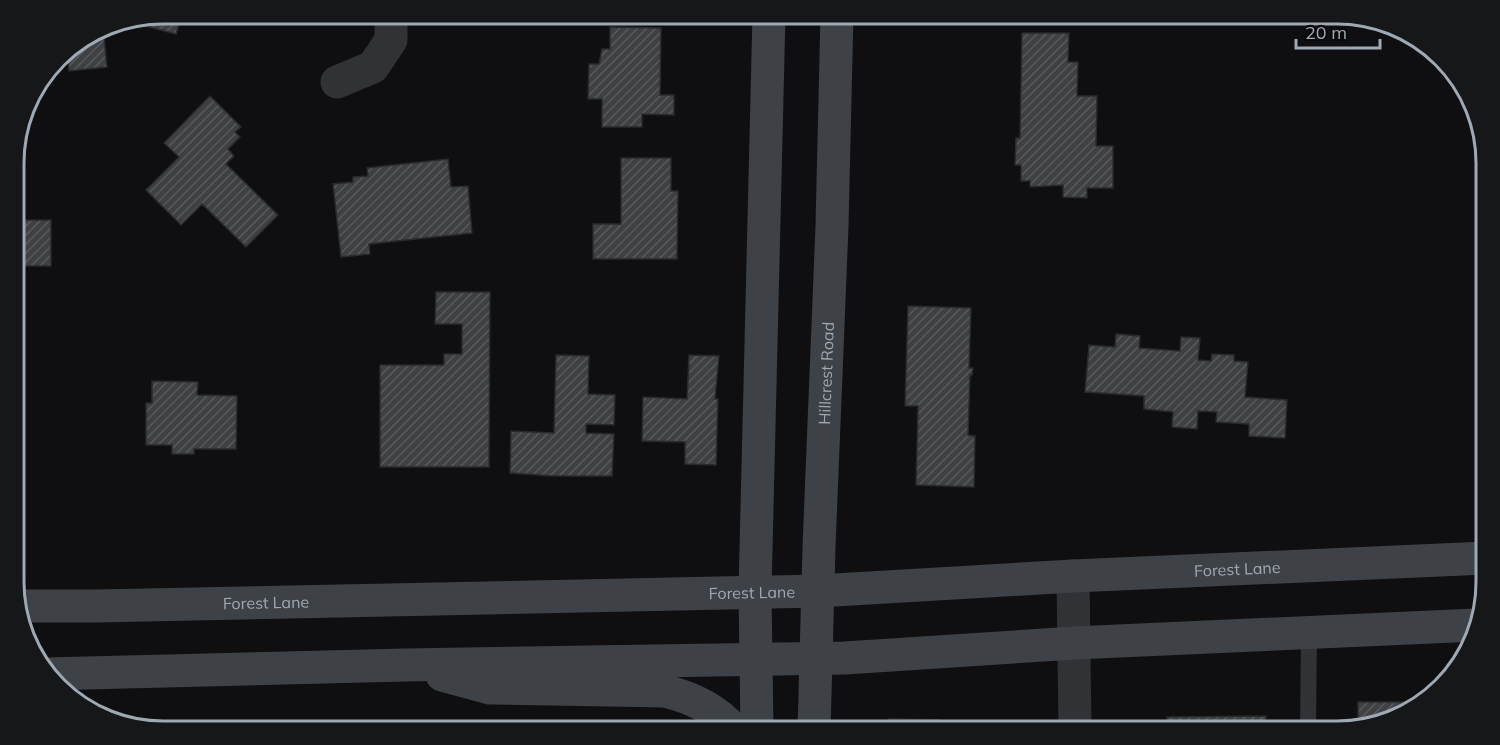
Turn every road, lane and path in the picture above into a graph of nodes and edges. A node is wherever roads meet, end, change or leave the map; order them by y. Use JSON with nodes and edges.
{"nodes":[{"id":1,"x":391,"y":24,"type":"edge"},
{"id":2,"x":769,"y":24,"type":"edge"},
{"id":3,"x":837,"y":24,"type":"edge"},
{"id":4,"x":337,"y":82,"type":"dead end"},
{"id":5,"x":1476,"y":558,"type":"edge"},
{"id":6,"x":1073,"y":576,"type":"junction"},
{"id":7,"x":755,"y":591,"type":"junction"},
{"id":8,"x":818,"y":591,"type":"junction"},
{"id":9,"x":26,"y":606,"type":"edge"},
{"id":10,"x":1469,"y":625,"type":"edge"},
{"id":11,"x":1309,"y":631,"type":"junction"},
{"id":12,"x":1074,"y":643,"type":"junction"},
{"id":13,"x":816,"y":659,"type":"junction"},
{"id":14,"x":757,"y":660,"type":"junction"},
{"id":15,"x":405,"y":665,"type":"junction"},
{"id":16,"x":60,"y":674,"type":"edge"},
{"id":17,"x":724,"y":721,"type":"edge"},
{"id":18,"x":757,"y":721,"type":"edge"},
{"id":19,"x":814,"y":721,"type":"edge"},
{"id":20,"x":1075,"y":721,"type":"edge"},
{"id":21,"x":1308,"y":721,"type":"edge"}],
"edges":[{"from":1,"to":4,"type":"street"},
{"from":2,"to":7,"type":"main road"},
{"from":3,"to":8,"type":"main road","name":"Hillcrest Road"},
{"from":5,"to":6,"type":"main road","name":"Forest Lane"},
{"from":6,"to":8,"type":"main road","name":"Forest Lane"},
{"from":6,"to":12,"type":"street"},
{"from":7,"to":8,"type":"main road","name":"Forest Lane"},
{"from":7,"to":9,"type":"main road","name":"Forest Lane"},
{"from":7,"to":14,"type":"main road"},
{"from":8,"to":13,"type":"main road","name":"Hillcrest Road"},
{"from":10,"to":11,"type":"main road"},
{"from":11,"to":12,"type":"main road"},
{"from":11,"to":21,"type":"lane"},
{"from":12,"to":13,"type":"main road"},
{"from":12,"to":20,"type":"street"},
{"from":13,"to":14,"type":"main road"},
{"from":13,"to":19,"type":"main road","name":"Hillcrest Road"},
{"from":14,"to":15,"type":"main road"},
{"from":14,"to":18,"type":"main road"},
{"from":15,"to":16,"type":"main road"},
{"from":15,"to":17,"type":"main road"}]}
